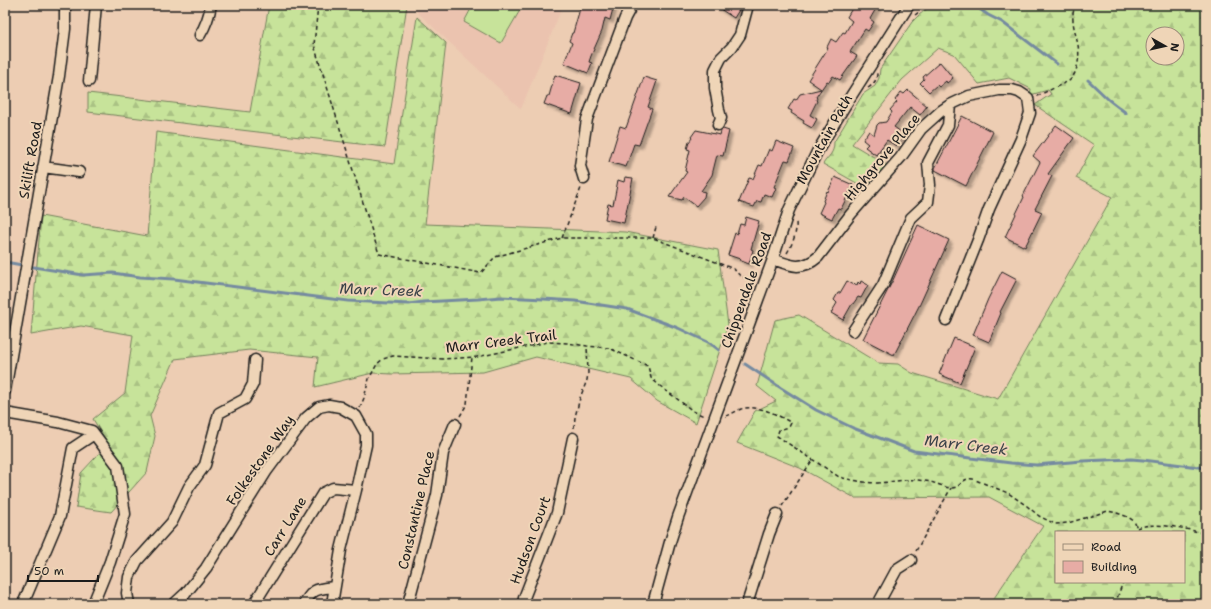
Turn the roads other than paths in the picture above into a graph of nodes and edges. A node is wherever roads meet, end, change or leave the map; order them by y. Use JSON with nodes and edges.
{"nodes":[{"id":1,"x":65,"y":5,"type":"edge"},
{"id":2,"x":96,"y":5,"type":"edge"},
{"id":3,"x":211,"y":5,"type":"edge"},
{"id":4,"x":632,"y":5,"type":"edge"},
{"id":5,"x":748,"y":5,"type":"edge"},
{"id":6,"x":909,"y":5,"type":"edge"},
{"id":7,"x":200,"y":35,"type":"dead end"},
{"id":8,"x":89,"y":81,"type":"dead end"},
{"id":9,"x":950,"y":105,"type":"junction"},
{"id":10,"x":718,"y":125,"type":"dead end"},
{"id":11,"x":43,"y":167,"type":"junction"},
{"id":12,"x":79,"y":172,"type":"dead end"},
{"id":13,"x":584,"y":179,"type":"road end"},
{"id":14,"x":773,"y":259,"type":"junction"},
{"id":15,"x":946,"y":320,"type":"dead end"},
{"id":16,"x":853,"y":331,"type":"dead end"},
{"id":17,"x":255,"y":360,"type":"dead end"},
{"id":18,"x":5,"y":390,"type":"edge"},
{"id":19,"x":5,"y":413,"type":"edge"},
{"id":20,"x":455,"y":424,"type":"road end"},
{"id":21,"x":94,"y":434,"type":"junction"},
{"id":22,"x":573,"y":438,"type":"road end"},
{"id":23,"x":356,"y":490,"type":"junction"},
{"id":24,"x":777,"y":514,"type":"road end"},
{"id":25,"x":911,"y":560,"type":"road end"},
{"id":26,"x":334,"y":587,"type":"junction"},
{"id":27,"x":23,"y":604,"type":"edge"},
{"id":28,"x":93,"y":604,"type":"edge"},
{"id":29,"x":129,"y":604,"type":"edge"},
{"id":30,"x":174,"y":604,"type":"edge"},
{"id":31,"x":254,"y":604,"type":"edge"},
{"id":32,"x":304,"y":604,"type":"edge"},
{"id":33,"x":332,"y":604,"type":"edge"},
{"id":34,"x":408,"y":604,"type":"edge"},
{"id":35,"x":523,"y":604,"type":"edge"},
{"id":36,"x":653,"y":604,"type":"edge"},
{"id":37,"x":747,"y":604,"type":"edge"},
{"id":38,"x":878,"y":604,"type":"edge"}],
"edges":[{"from":1,"to":11,"type":"street","name":"Skilift Road"},
{"from":2,"to":8,"type":"street"},
{"from":3,"to":7,"type":"street"},
{"from":4,"to":13,"type":"street"},
{"from":5,"to":10,"type":"street"},
{"from":6,"to":14,"type":"street","name":"Chippendale Road"},
{"from":9,"to":14,"type":"street","name":"Highgrove Place"},
{"from":9,"to":15,"type":"street","name":"Highgrove Place"},
{"from":9,"to":16,"type":"street"},
{"from":11,"to":12,"type":"street"},
{"from":11,"to":18,"type":"street","name":"Skilift Road"},
{"from":14,"to":36,"type":"street","name":"Chippendale Road"},
{"from":17,"to":29,"type":"street"},
{"from":19,"to":21,"type":"street"},
{"from":20,"to":34,"type":"street","name":"Constantine Place"},
{"from":21,"to":27,"type":"street"},
{"from":21,"to":28,"type":"street"},
{"from":22,"to":35,"type":"street","name":"Hudson Court"},
{"from":23,"to":26,"type":"street"},
{"from":23,"to":30,"type":"street","name":"Folkestone Way"},
{"from":23,"to":31,"type":"street","name":"Carr Lane"},
{"from":24,"to":37,"type":"street"},
{"from":25,"to":38,"type":"street"},
{"from":26,"to":32,"type":"street"},
{"from":26,"to":33,"type":"street"}]}
